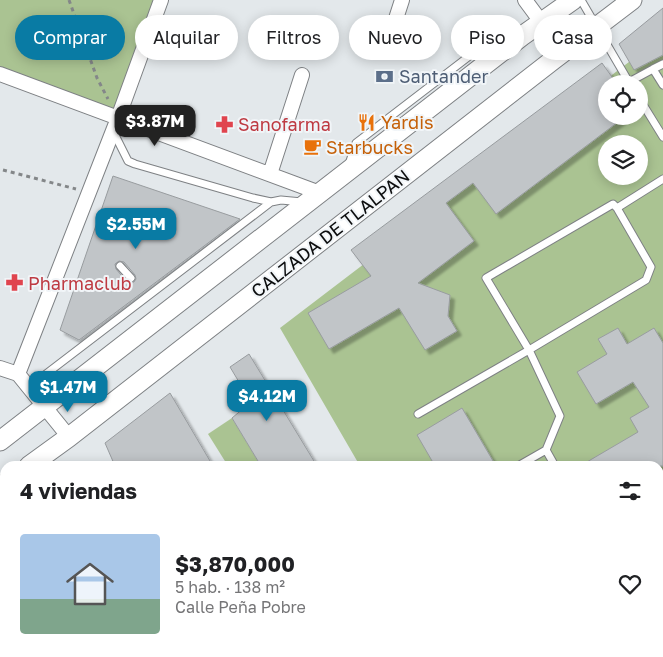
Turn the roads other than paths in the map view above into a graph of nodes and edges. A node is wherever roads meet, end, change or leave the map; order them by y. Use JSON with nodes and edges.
{"nodes":[{"id":1,"x":161,"y":0,"type":"edge"},
{"id":2,"x":402,"y":0,"type":"edge"},
{"id":3,"x":525,"y":0,"type":"edge"},
{"id":4,"x":573,"y":0,"type":"edge"},
{"id":5,"x":581,"y":0,"type":"edge"},
{"id":6,"x":632,"y":0,"type":"edge"},
{"id":7,"x":397,"y":15,"type":"edge"},
{"id":8,"x":536,"y":15,"type":"edge"},
{"id":9,"x":553,"y":15,"type":"edge"},
{"id":10,"x":590,"y":15,"type":"edge"},
{"id":11,"x":612,"y":15,"type":"edge"},
{"id":12,"x":534,"y":28,"type":"edge"},
{"id":13,"x":612,"y":52,"type":"edge"},
{"id":14,"x":553,"y":60,"type":"edge"},
{"id":15,"x":663,"y":64,"type":"edge"},
{"id":16,"x":653,"y":69,"type":"junction"},
{"id":17,"x":0,"y":74,"type":"edge"},
{"id":18,"x":302,"y":75,"type":"dead end"},
{"id":19,"x":625,"y":75,"type":"edge"},
{"id":20,"x":643,"y":75,"type":"edge"},
{"id":21,"x":663,"y":85,"type":"edge"},
{"id":22,"x":648,"y":113,"type":"edge"},
{"id":23,"x":115,"y":125,"type":"junction"},
{"id":24,"x":663,"y":138,"type":"edge"},
{"id":25,"x":270,"y":174,"type":"junction"},
{"id":26,"x":663,"y":179,"type":"edge"},
{"id":27,"x":314,"y":197,"type":"junction"},
{"id":28,"x":271,"y":202,"type":"junction"},
{"id":29,"x":617,"y":208,"type":"junction"},
{"id":30,"x":120,"y":266,"type":"dead end"},
{"id":31,"x":131,"y":278,"type":"dead end"},
{"id":32,"x":528,"y":350,"type":"junction"},
{"id":33,"x":0,"y":368,"type":"edge"},
{"id":34,"x":18,"y":374,"type":"junction"},
{"id":35,"x":29,"y":387,"type":"junction"},
{"id":36,"x":45,"y":406,"type":"junction"},
{"id":37,"x":418,"y":414,"type":"dead end"},
{"id":38,"x":69,"y":437,"type":"junction"},
{"id":39,"x":0,"y":441,"type":"edge"},
{"id":40,"x":546,"y":450,"type":"junction"},
{"id":41,"x":36,"y":461,"type":"edge"},
{"id":42,"x":527,"y":461,"type":"edge"},
{"id":43,"x":552,"y":461,"type":"edge"}],
"edges":[{"from":1,"to":23,"type":"street"},
{"from":2,"to":7,"type":"street"},
{"from":3,"to":8,"type":"street"},
{"from":4,"to":9,"type":"main road"},
{"from":5,"to":10,"type":"lane"},
{"from":6,"to":11,"type":"main road","name":"CALZADA DE TLALPAN"},
{"from":12,"to":27,"type":"main road"},
{"from":13,"to":19,"type":"lane"},
{"from":14,"to":38,"type":"main road","name":"CALZADA DE TLALPAN"},
{"from":15,"to":16,"type":"lane"},
{"from":16,"to":20,"type":"lane"},
{"from":16,"to":21,"type":"lane"},
{"from":17,"to":23,"type":"street"},
{"from":18,"to":25,"type":"street"},
{"from":22,"to":24,"type":"lane"},
{"from":23,"to":25,"type":"street"},
{"from":23,"to":28,"type":"lane"},
{"from":23,"to":34,"type":"street"},
{"from":25,"to":27,"type":"street"},
{"from":26,"to":29,"type":"lane"},
{"from":27,"to":28,"type":"lane"},
{"from":27,"to":36,"type":"main road"},
{"from":28,"to":35,"type":"lane"},
{"from":29,"to":32,"type":"lane"},
{"from":29,"to":32,"type":"lane"},
{"from":30,"to":31,"type":"lane"},
{"from":32,"to":37,"type":"lane"},
{"from":32,"to":40,"type":"lane"},
{"from":33,"to":34,"type":"street"},
{"from":34,"to":35,"type":"street"},
{"from":35,"to":36,"type":"street"},
{"from":36,"to":38,"type":"street"},
{"from":36,"to":39,"type":"main road"},
{"from":38,"to":41,"type":"main road","name":"CALZADA DE TLALPAN"},
{"from":40,"to":42,"type":"lane"},
{"from":40,"to":43,"type":"lane"}]}
